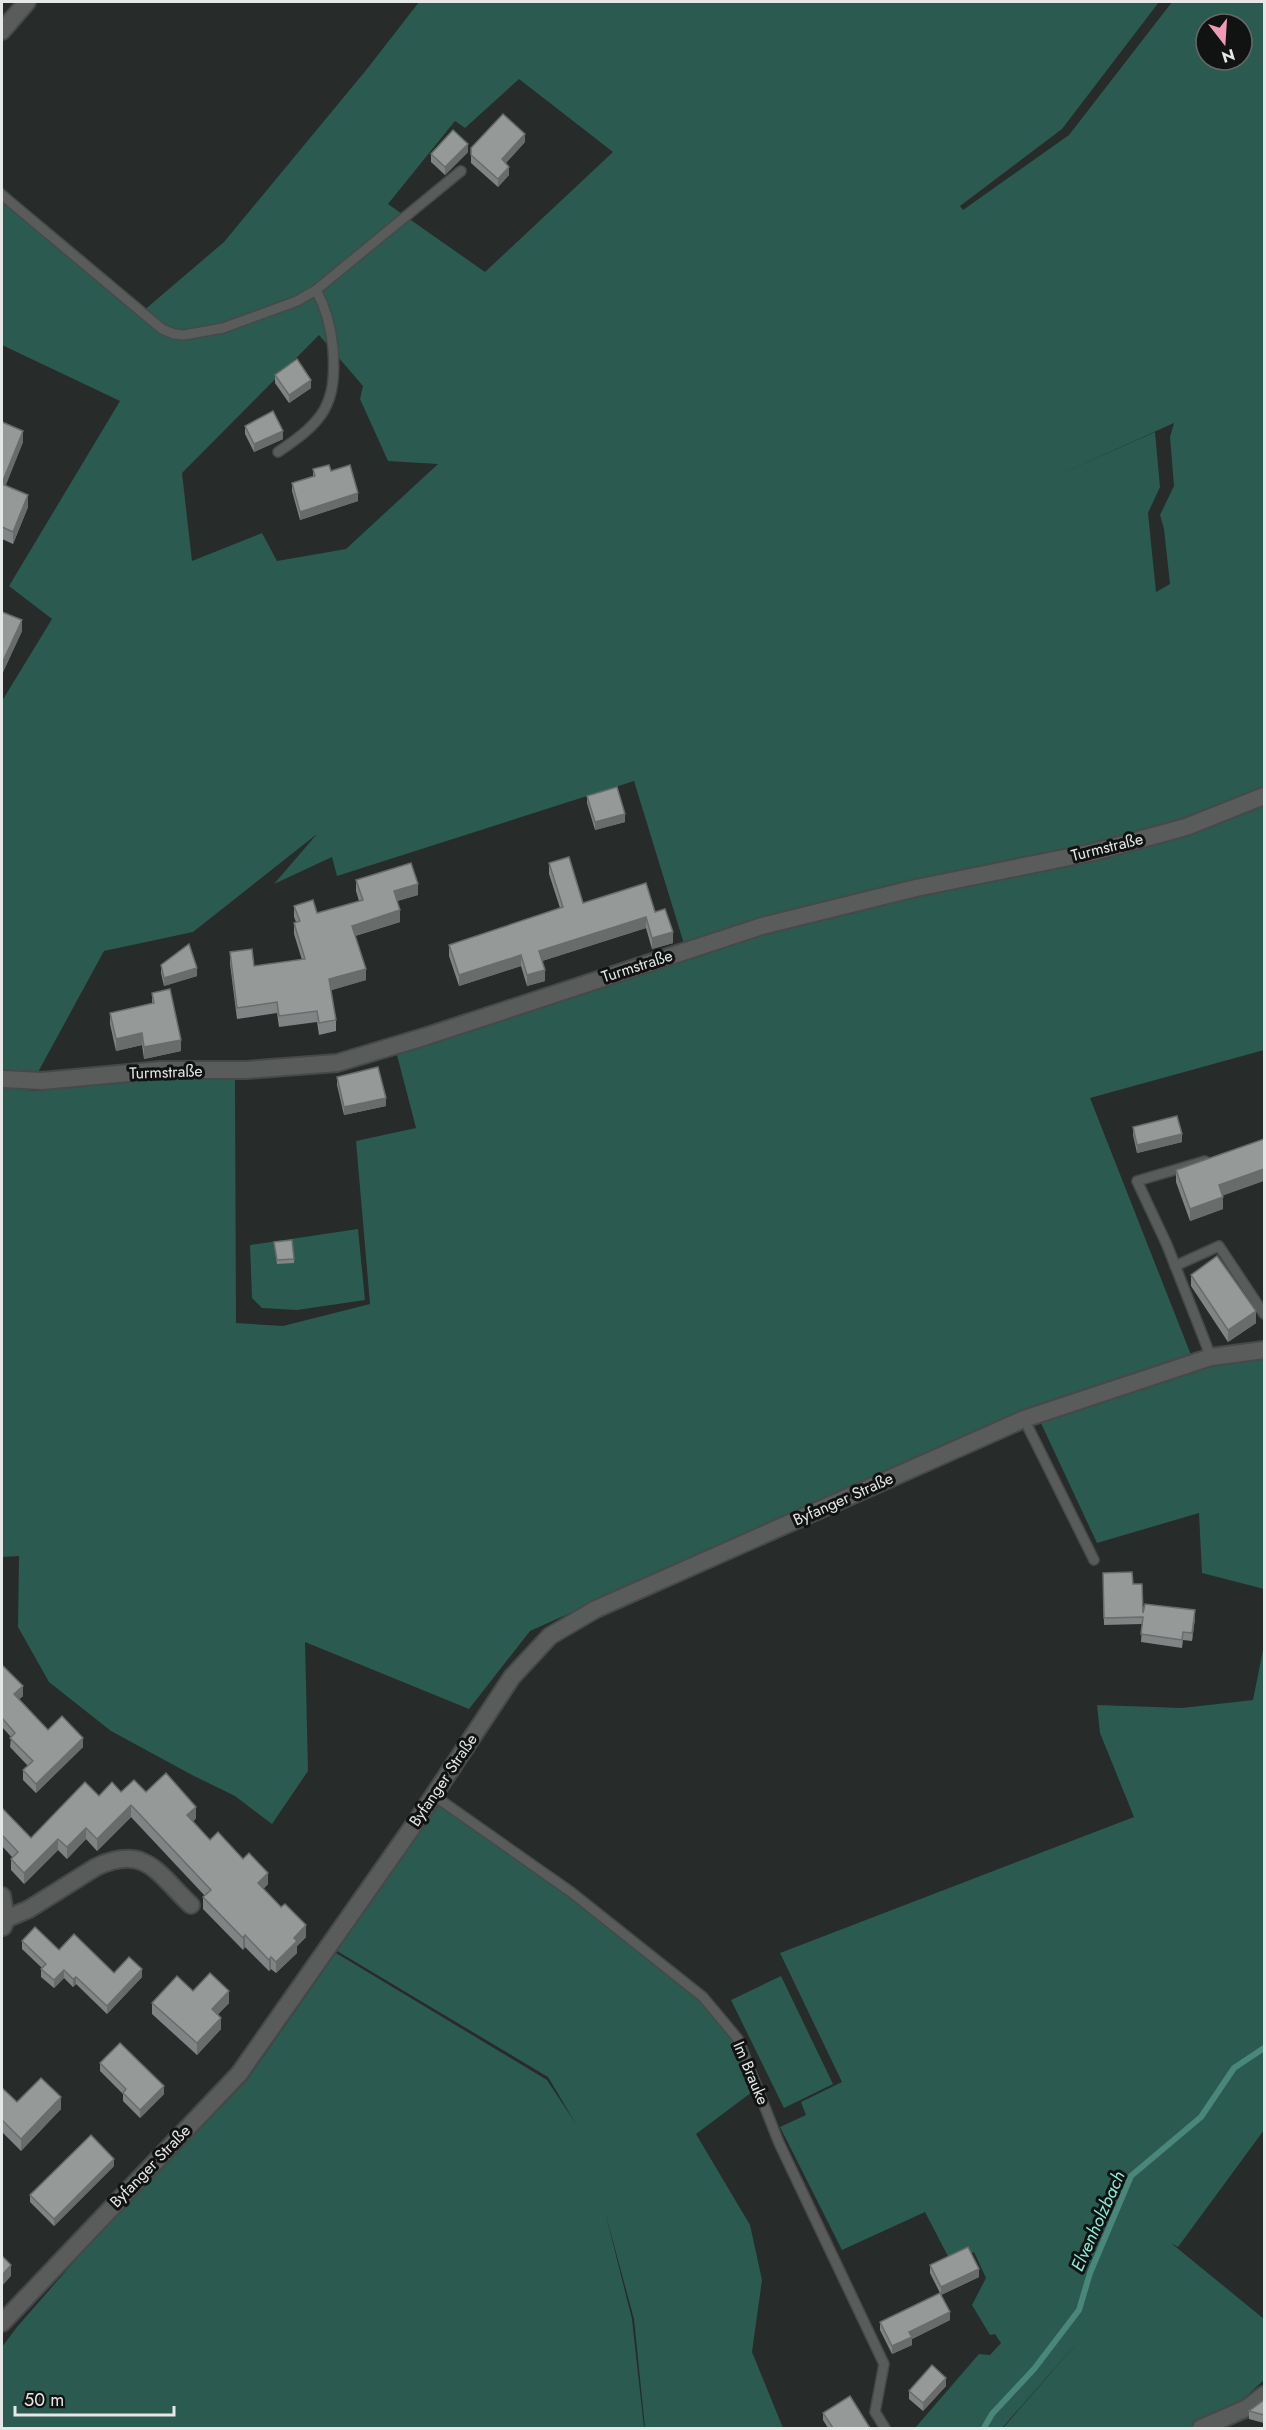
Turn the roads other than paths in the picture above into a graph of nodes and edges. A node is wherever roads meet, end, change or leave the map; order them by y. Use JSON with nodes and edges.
{"nodes":[{"id":1,"x":27,"y":2,"type":"edge"},
{"id":2,"x":2,"y":31,"type":"edge"},
{"id":3,"x":461,"y":171,"type":"dead end"},
{"id":4,"x":2,"y":195,"type":"edge"},
{"id":5,"x":316,"y":290,"type":"junction"},
{"id":6,"x":278,"y":452,"type":"dead end"},
{"id":7,"x":1264,"y":796,"type":"edge"},
{"id":8,"x":2,"y":1079,"type":"edge"},
{"id":9,"x":1218,"y":1157,"type":"edge"},
{"id":10,"x":1175,"y":1266,"type":"junction"},
{"id":11,"x":1264,"y":1314,"type":"edge"},
{"id":12,"x":1264,"y":1350,"type":"edge"},
{"id":13,"x":1211,"y":1357,"type":"junction"},
{"id":14,"x":1024,"y":1419,"type":"junction"},
{"id":15,"x":1094,"y":1560,"type":"dead end"},
{"id":16,"x":433,"y":1795,"type":"junction"},
{"id":17,"x":2,"y":1896,"type":"edge"},
{"id":18,"x":191,"y":1905,"type":"dead end"},
{"id":19,"x":4,"y":1924,"type":"edge"},
{"id":20,"x":2,"y":2323,"type":"edge"},
{"id":21,"x":1264,"y":2395,"type":"edge"},
{"id":22,"x":885,"y":2428,"type":"edge"},
{"id":23,"x":1201,"y":2428,"type":"edge"}],
"edges":[{"from":1,"to":2,"type":"street"},
{"from":3,"to":5,"type":"lane"},
{"from":4,"to":5,"type":"lane"},
{"from":5,"to":6,"type":"lane"},
{"from":7,"to":8,"type":"street","name":"Turmstraße"},
{"from":9,"to":10,"type":"lane"},
{"from":10,"to":11,"type":"lane"},
{"from":10,"to":13,"type":"lane"},
{"from":12,"to":13,"type":"street","name":"Byfanger Straße"},
{"from":13,"to":14,"type":"street","name":"Byfanger Straße"},
{"from":14,"to":15,"type":"lane"},
{"from":14,"to":16,"type":"street","name":"Byfanger Straße"},
{"from":16,"to":20,"type":"street","name":"Byfanger Straße"},
{"from":16,"to":22,"type":"lane","name":"Im Brauke"},
{"from":17,"to":19,"type":"street"},
{"from":18,"to":19,"type":"street"},
{"from":21,"to":23,"type":"street"}]}
